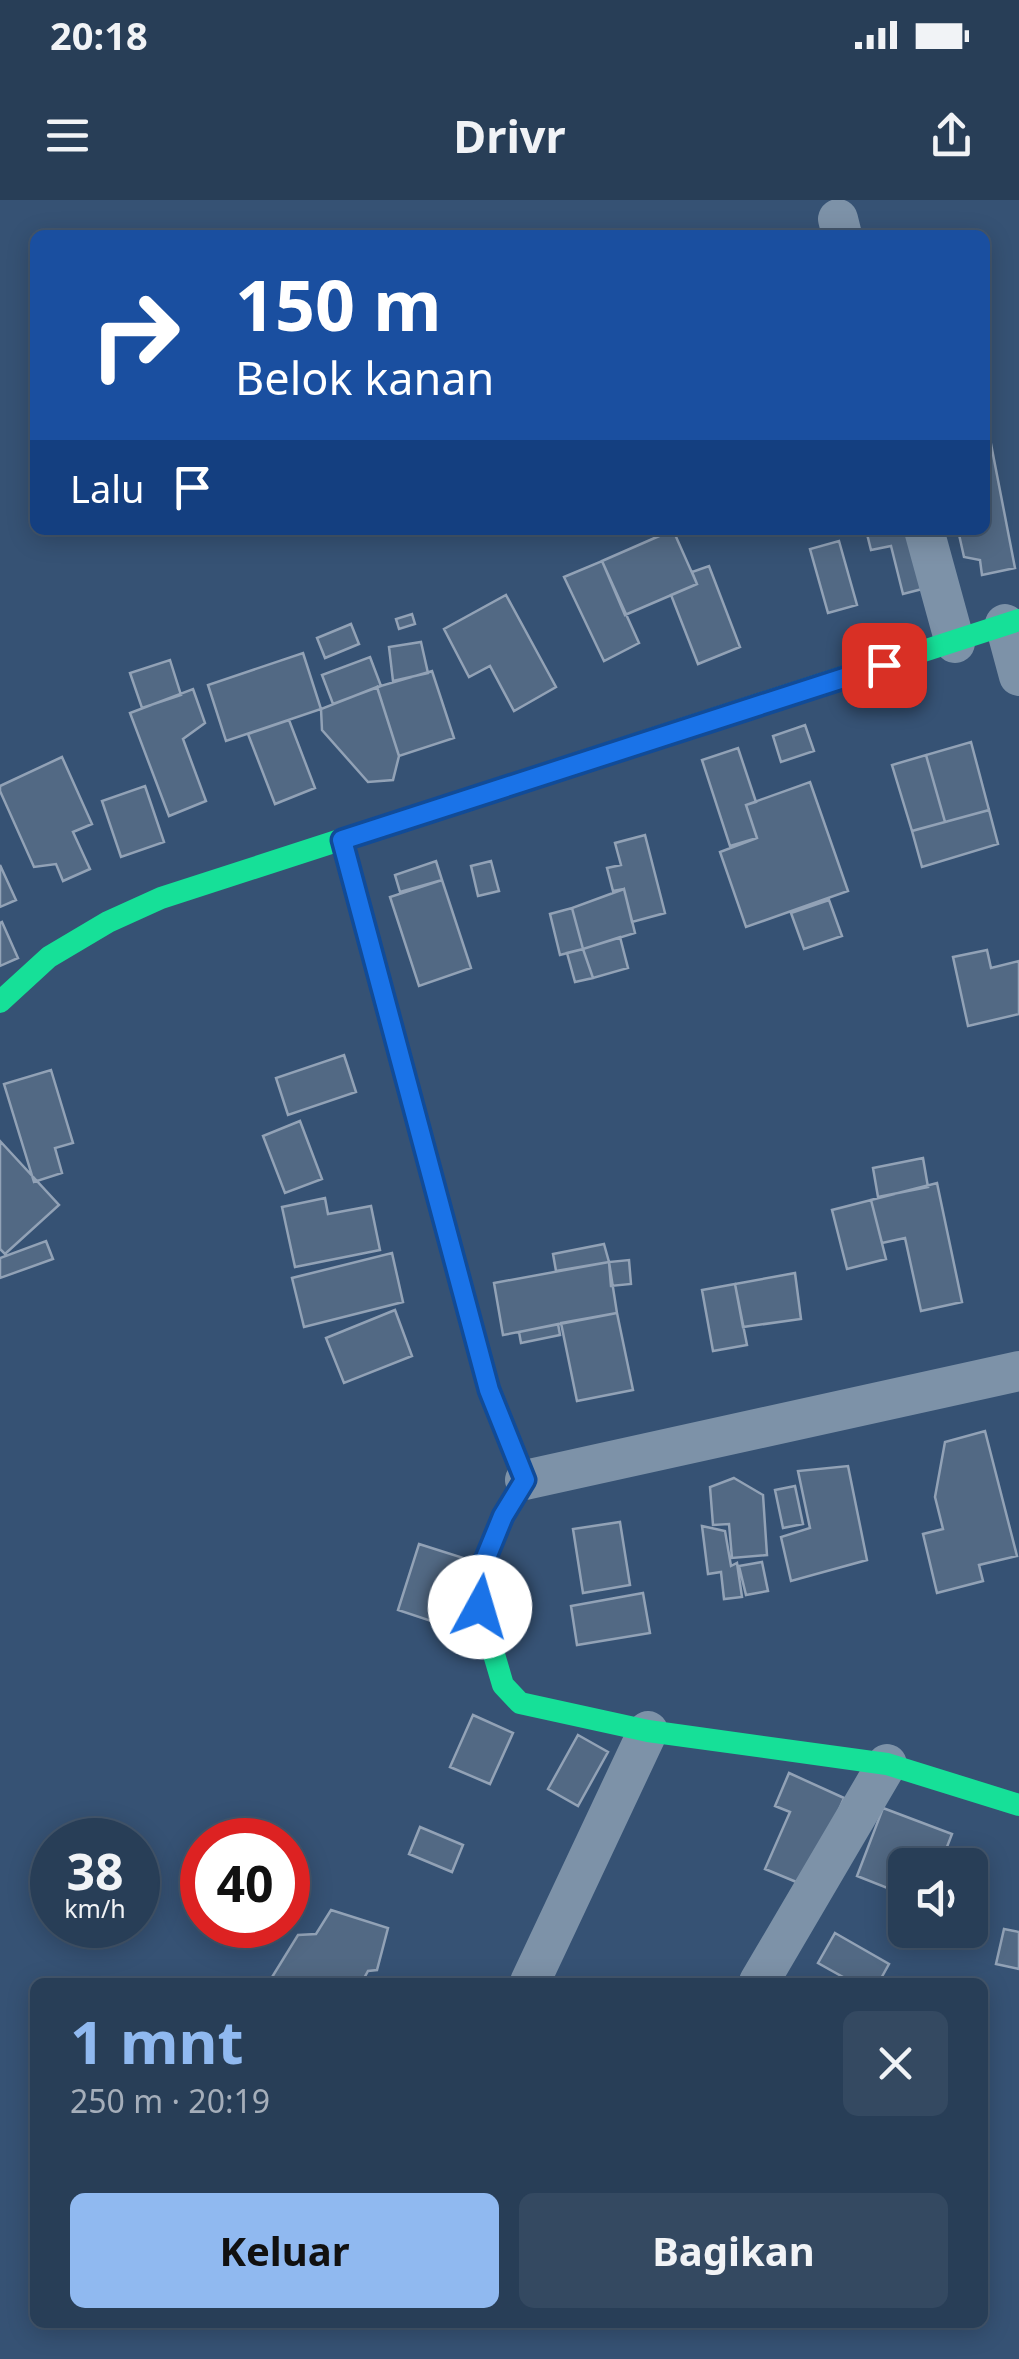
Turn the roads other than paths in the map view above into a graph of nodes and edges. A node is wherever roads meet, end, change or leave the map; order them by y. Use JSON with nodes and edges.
{"nodes":[{"id":1,"x":925,"y":535,"type":"edge"},
{"id":2,"x":1012,"y":622,"type":"edge"},
{"id":3,"x":955,"y":643,"type":"junction"},
{"id":4,"x":1019,"y":676,"type":"edge"},
{"id":5,"x":342,"y":840,"type":"junction"},
{"id":6,"x":0,"y":1002,"type":"edge"},
{"id":7,"x":1019,"y":1371,"type":"edge"},
{"id":8,"x":525,"y":1480,"type":"junction"},
{"id":9,"x":648,"y":1730,"type":"junction"},
{"id":10,"x":887,"y":1764,"type":"junction"},
{"id":11,"x":1019,"y":1806,"type":"edge"},
{"id":12,"x":532,"y":1978,"type":"edge"},
{"id":13,"x":761,"y":1978,"type":"edge"}],
"edges":[{"from":1,"to":3,"type":"street"},
{"from":2,"to":3,"type":"street"},
{"from":2,"to":4,"type":"street"},
{"from":3,"to":5,"type":"street"},
{"from":5,"to":6,"type":"street"},
{"from":5,"to":8,"type":"street"},
{"from":7,"to":8,"type":"street"},
{"from":8,"to":9,"type":"street"},
{"from":9,"to":10,"type":"street"},
{"from":9,"to":12,"type":"street"},
{"from":10,"to":11,"type":"street"},
{"from":10,"to":13,"type":"street"}]}
